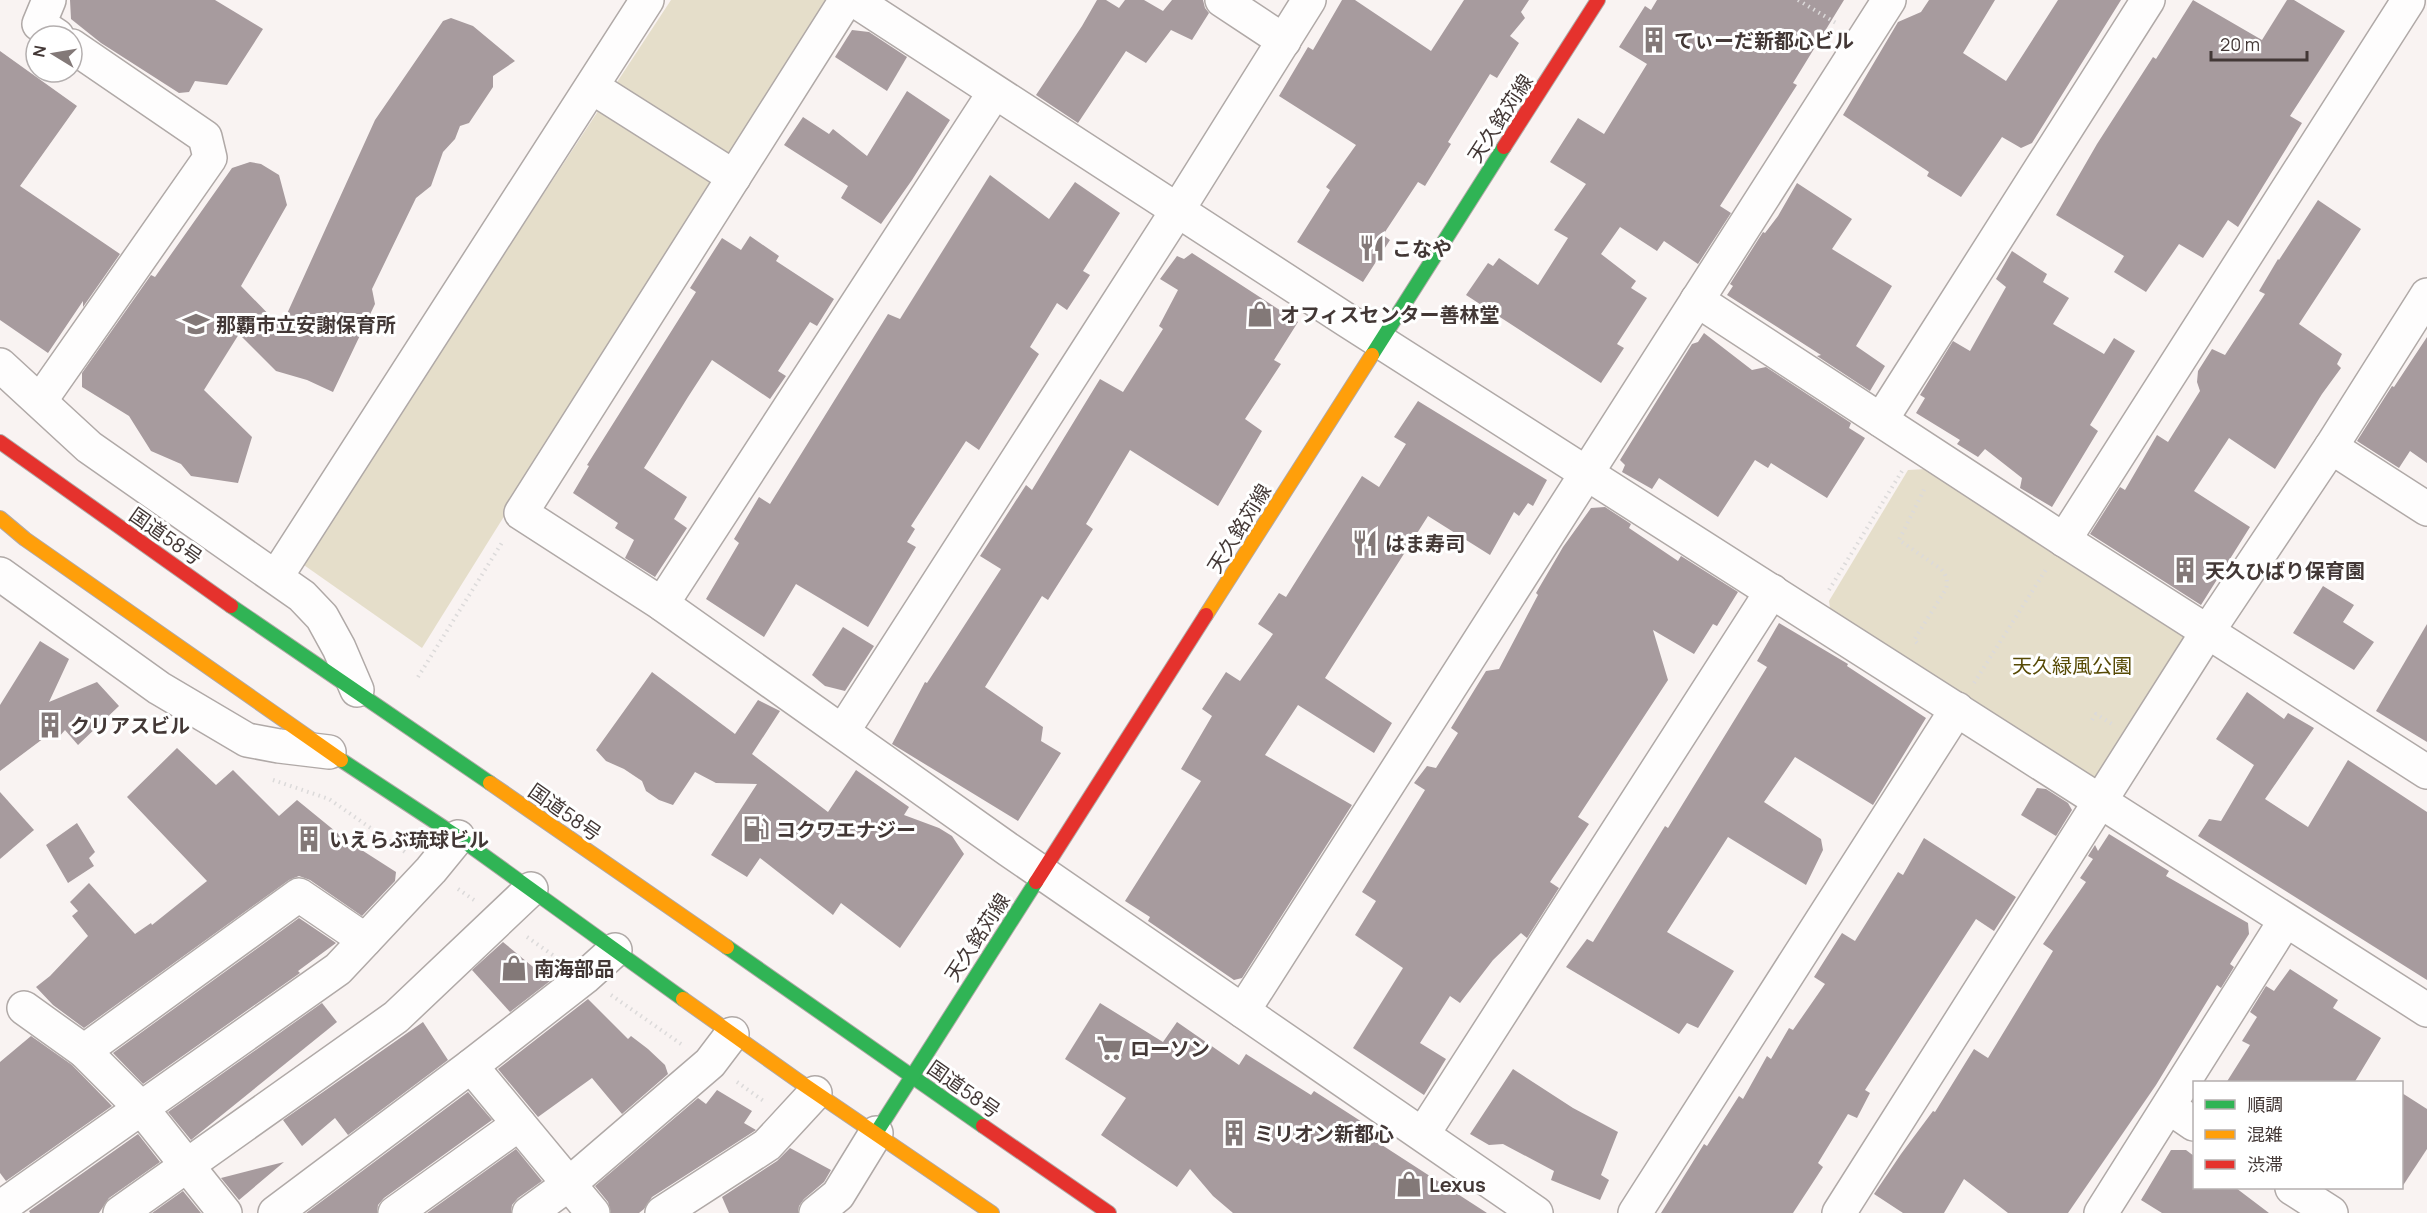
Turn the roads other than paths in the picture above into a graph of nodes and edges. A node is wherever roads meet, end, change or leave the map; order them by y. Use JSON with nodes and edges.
{"nodes":[{"id":1,"x":49,"y":0,"type":"edge"},
{"id":2,"x":647,"y":0,"type":"edge"},
{"id":3,"x":846,"y":0,"type":"edge"},
{"id":4,"x":854,"y":0,"type":"edge"},
{"id":5,"x":1222,"y":0,"type":"edge"},
{"id":6,"x":1310,"y":0,"type":"edge"},
{"id":7,"x":1598,"y":0,"type":"edge"},
{"id":8,"x":1889,"y":0,"type":"edge"},
{"id":9,"x":2148,"y":0,"type":"edge"},
{"id":10,"x":2407,"y":0,"type":"edge"},
{"id":11,"x":2427,"y":13,"type":"edge"},
{"id":12,"x":39,"y":24,"type":"edge"},
{"id":13,"x":1284,"y":41,"type":"junction"},
{"id":14,"x":84,"y":54,"type":"edge"},
{"id":15,"x":592,"y":87,"type":"junction"},
{"id":16,"x":994,"y":93,"type":"junction"},
{"id":17,"x":734,"y":177,"type":"junction"},
{"id":18,"x":1177,"y":211,"type":"junction"},
{"id":19,"x":2427,"y":295,"type":"edge"},
{"id":20,"x":1697,"y":300,"type":"junction"},
{"id":21,"x":1380,"y":341,"type":"junction"},
{"id":22,"x":0,"y":364,"type":"edge"},
{"id":23,"x":40,"y":401,"type":"junction"},
{"id":24,"x":1881,"y":420,"type":"junction"},
{"id":25,"x":0,"y":437,"type":"edge"},
{"id":26,"x":0,"y":442,"type":"edge"},
{"id":27,"x":2331,"y":447,"type":"junction"},
{"id":28,"x":35,"y":467,"type":"junction"},
{"id":29,"x":1586,"y":472,"type":"junction"},
{"id":30,"x":2427,"y":509,"type":"edge"},
{"id":31,"x":0,"y":518,"type":"edge"},
{"id":32,"x":0,"y":526,"type":"edge"},
{"id":33,"x":25,"y":539,"type":"junction"},
{"id":34,"x":2064,"y":540,"type":"junction"},
{"id":35,"x":0,"y":574,"type":"edge"},
{"id":36,"x":276,"y":577,"type":"junction"},
{"id":37,"x":1772,"y":591,"type":"junction"},
{"id":38,"x":662,"y":604,"type":"junction"},
{"id":39,"x":2208,"y":631,"type":"junction"},
{"id":40,"x":357,"y":690,"type":"junction"},
{"id":41,"x":1957,"y":709,"type":"junction"},
{"id":42,"x":843,"y":730,"type":"junction"},
{"id":43,"x":329,"y":752,"type":"junction"},
{"id":44,"x":2427,"y":772,"type":"edge"},
{"id":45,"x":2101,"y":801,"type":"junction"},
{"id":46,"x":458,"y":837,"type":"junction"},
{"id":47,"x":1042,"y":873,"type":"junction"},
{"id":48,"x":531,"y":889,"type":"junction"},
{"id":49,"x":2285,"y":921,"type":"junction"},
{"id":50,"x":364,"y":940,"type":"junction"},
{"id":51,"x":615,"y":950,"type":"junction"},
{"id":52,"x":24,"y":1008,"type":"dead end"},
{"id":53,"x":2427,"y":1010,"type":"edge"},
{"id":54,"x":1243,"y":1011,"type":"junction"},
{"id":55,"x":732,"y":1034,"type":"junction"},
{"id":56,"x":84,"y":1051,"type":"junction"},
{"id":57,"x":471,"y":1066,"type":"junction"},
{"id":58,"x":911,"y":1076,"type":"junction"},
{"id":59,"x":2200,"y":1081,"type":"edge"},
{"id":60,"x":815,"y":1093,"type":"junction"},
{"id":61,"x":2193,"y":1095,"type":"edge"},
{"id":62,"x":142,"y":1109,"type":"junction"},
{"id":63,"x":2182,"y":1116,"type":"edge"},
{"id":64,"x":519,"y":1124,"type":"junction"},
{"id":65,"x":876,"y":1133,"type":"junction"},
{"id":66,"x":1423,"y":1134,"type":"junction"},
{"id":67,"x":186,"y":1164,"type":"junction"},
{"id":68,"x":569,"y":1184,"type":"junction"},
{"id":69,"x":2294,"y":1189,"type":"edge"},
{"id":70,"x":0,"y":1208,"type":"edge"},
{"id":71,"x":120,"y":1213,"type":"edge"},
{"id":72,"x":225,"y":1213,"type":"edge"},
{"id":73,"x":275,"y":1213,"type":"edge"},
{"id":74,"x":395,"y":1213,"type":"edge"},
{"id":75,"x":529,"y":1213,"type":"edge"},
{"id":76,"x":593,"y":1213,"type":"edge"},
{"id":77,"x":662,"y":1213,"type":"edge"},
{"id":78,"x":816,"y":1213,"type":"edge"},
{"id":79,"x":992,"y":1213,"type":"edge"},
{"id":80,"x":1109,"y":1213,"type":"edge"},
{"id":81,"x":1536,"y":1213,"type":"edge"},
{"id":82,"x":1635,"y":1213,"type":"edge"},
{"id":83,"x":1839,"y":1213,"type":"edge"},
{"id":84,"x":2101,"y":1213,"type":"edge"},
{"id":85,"x":2331,"y":1213,"type":"edge"}],
"edges":[{"from":1,"to":12,"type":"street"},
{"from":2,"to":15,"type":"street"},
{"from":3,"to":17,"type":"street"},
{"from":4,"to":16,"type":"street"},
{"from":5,"to":13,"type":"street"},
{"from":6,"to":13,"type":"street"},
{"from":7,"to":21,"type":"main road","name":"天久銘苅線"},
{"from":8,"to":20,"type":"street"},
{"from":9,"to":24,"type":"street"},
{"from":10,"to":11,"type":"street"},
{"from":10,"to":34,"type":"street"},
{"from":13,"to":18,"type":"street"},
{"from":14,"to":23,"type":"street"},
{"from":15,"to":17,"type":"street"},
{"from":15,"to":36,"type":"street"},
{"from":16,"to":18,"type":"street"},
{"from":16,"to":38,"type":"street"},
{"from":17,"to":38,"type":"street"},
{"from":18,"to":21,"type":"street"},
{"from":18,"to":42,"type":"street"},
{"from":19,"to":27,"type":"street"},
{"from":20,"to":24,"type":"street"},
{"from":20,"to":29,"type":"street"},
{"from":21,"to":29,"type":"street"},
{"from":21,"to":47,"type":"main road","name":"天久銘苅線"},
{"from":22,"to":23,"type":"street"},
{"from":23,"to":36,"type":"street"},
{"from":24,"to":34,"type":"street"},
{"from":25,"to":28,"type":"main road"},
{"from":26,"to":28,"type":"main road","name":"国道58号"},
{"from":27,"to":30,"type":"street"},
{"from":27,"to":39,"type":"street"},
{"from":28,"to":40,"type":"main road","name":"国道58号"},
{"from":29,"to":37,"type":"street"},
{"from":29,"to":54,"type":"street"},
{"from":31,"to":33,"type":"main road"},
{"from":32,"to":33,"type":"main road"},
{"from":33,"to":43,"type":"main road"},
{"from":34,"to":39,"type":"street"},
{"from":35,"to":43,"type":"street"},
{"from":36,"to":40,"type":"street"},
{"from":37,"to":41,"type":"street"},
{"from":37,"to":66,"type":"street"},
{"from":38,"to":42,"type":"street"},
{"from":39,"to":44,"type":"street"},
{"from":39,"to":45,"type":"street"},
{"from":40,"to":58,"type":"main road","name":"国道58号"},
{"from":41,"to":45,"type":"street"},
{"from":41,"to":82,"type":"street"},
{"from":42,"to":47,"type":"street"},
{"from":43,"to":46,"type":"main road"},
{"from":45,"to":49,"type":"street"},
{"from":45,"to":83,"type":"street"},
{"from":46,"to":48,"type":"main road"},
{"from":46,"to":50,"type":"street"},
{"from":47,"to":54,"type":"street"},
{"from":47,"to":58,"type":"main road","name":"天久銘苅線"},
{"from":48,"to":51,"type":"main road"},
{"from":48,"to":67,"type":"street"},
{"from":49,"to":53,"type":"street"},
{"from":49,"to":59,"type":"street"},
{"from":50,"to":56,"type":"street"},
{"from":50,"to":62,"type":"street"},
{"from":51,"to":55,"type":"main road"},
{"from":51,"to":57,"type":"street"},
{"from":52,"to":56,"type":"street"},
{"from":54,"to":66,"type":"street"},
{"from":55,"to":60,"type":"main road"},
{"from":55,"to":68,"type":"street"},
{"from":56,"to":62,"type":"street"},
{"from":57,"to":64,"type":"street"},
{"from":57,"to":73,"type":"street"},
{"from":58,"to":65,"type":"main road","name":"天久銘苅線"},
{"from":58,"to":80,"type":"main road","name":"国道58号"},
{"from":60,"to":65,"type":"main road"},
{"from":60,"to":77,"type":"street"},
{"from":61,"to":63,"type":"street"},
{"from":62,"to":67,"type":"street"},
{"from":62,"to":70,"type":"street"},
{"from":63,"to":84,"type":"street"},
{"from":64,"to":68,"type":"street"},
{"from":64,"to":74,"type":"street"},
{"from":65,"to":78,"type":"street"},
{"from":65,"to":79,"type":"main road"},
{"from":66,"to":81,"type":"street"},
{"from":67,"to":71,"type":"street"},
{"from":67,"to":72,"type":"street"},
{"from":68,"to":75,"type":"street"},
{"from":68,"to":76,"type":"street"},
{"from":69,"to":85,"type":"street"}]}
